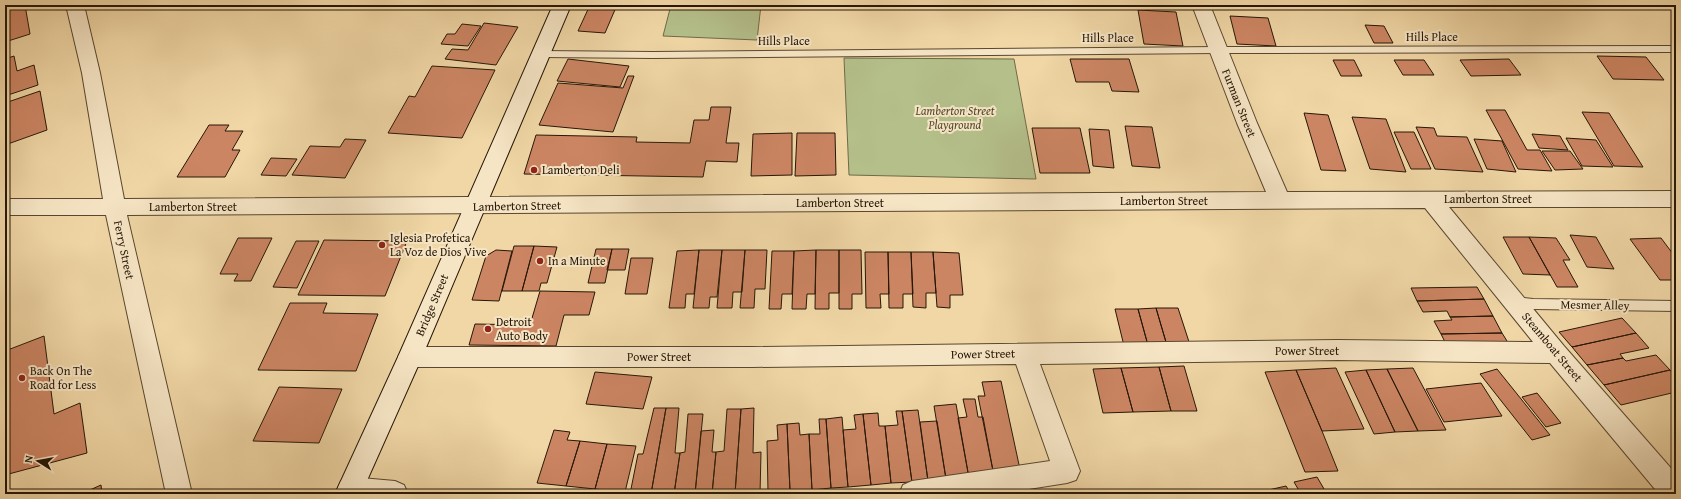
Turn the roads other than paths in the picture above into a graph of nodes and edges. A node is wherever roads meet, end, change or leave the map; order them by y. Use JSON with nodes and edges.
{"nodes":[{"id":1,"x":75,"y":5,"type":"edge"},
{"id":2,"x":562,"y":5,"type":"edge"},
{"id":3,"x":1201,"y":5,"type":"edge"},
{"id":4,"x":1676,"y":49,"type":"edge"},
{"id":5,"x":1218,"y":50,"type":"junction"},
{"id":6,"x":541,"y":54,"type":"junction"},
{"id":7,"x":1430,"y":199,"type":"junction"},
{"id":8,"x":1676,"y":199,"type":"edge"},
{"id":9,"x":1280,"y":200,"type":"junction"},
{"id":10,"x":475,"y":206,"type":"junction"},
{"id":11,"x":5,"y":207,"type":"edge"},
{"id":12,"x":115,"y":207,"type":"junction"},
{"id":13,"x":1515,"y":302,"type":"junction"},
{"id":14,"x":1676,"y":306,"type":"edge"},
{"id":15,"x":1556,"y":353,"type":"junction"},
{"id":16,"x":1024,"y":354,"type":"junction"},
{"id":17,"x":410,"y":357,"type":"junction"},
{"id":18,"x":349,"y":492,"type":"edge"},
{"id":19,"x":179,"y":494,"type":"edge"},
{"id":20,"x":395,"y":494,"type":"edge"},
{"id":21,"x":912,"y":494,"type":"edge"},
{"id":22,"x":1676,"y":494,"type":"edge"}],
"edges":[{"from":1,"to":12,"type":"street","name":"Ferry Street"},
{"from":2,"to":6,"type":"street","name":"Bridge Street"},
{"from":3,"to":5,"type":"street","name":"Furman Street"},
{"from":4,"to":5,"type":"lane","name":"Hills Place"},
{"from":5,"to":6,"type":"lane","name":"Hills Place"},
{"from":5,"to":9,"type":"street","name":"Furman Street"},
{"from":6,"to":10,"type":"street","name":"Bridge Street"},
{"from":7,"to":8,"type":"street","name":"Lamberton Street"},
{"from":7,"to":9,"type":"street","name":"Lamberton Street"},
{"from":7,"to":13,"type":"street","name":"Steamboat Street"},
{"from":9,"to":10,"type":"street","name":"Lamberton Street"},
{"from":10,"to":12,"type":"street","name":"Lamberton Street"},
{"from":10,"to":17,"type":"street","name":"Bridge Street"},
{"from":11,"to":12,"type":"street","name":"Lamberton Street"},
{"from":12,"to":19,"type":"street","name":"Ferry Street"},
{"from":13,"to":14,"type":"lane","name":"Mesmer Alley"},
{"from":13,"to":15,"type":"street","name":"Steamboat Street"},
{"from":15,"to":16,"type":"street","name":"Power Street"},
{"from":15,"to":22,"type":"street","name":"Steamboat Street"},
{"from":16,"to":17,"type":"street","name":"Power Street"},
{"from":16,"to":21,"type":"street"},
{"from":17,"to":18,"type":"street","name":"Bridge Street"},
{"from":18,"to":20,"type":"street"}]}
